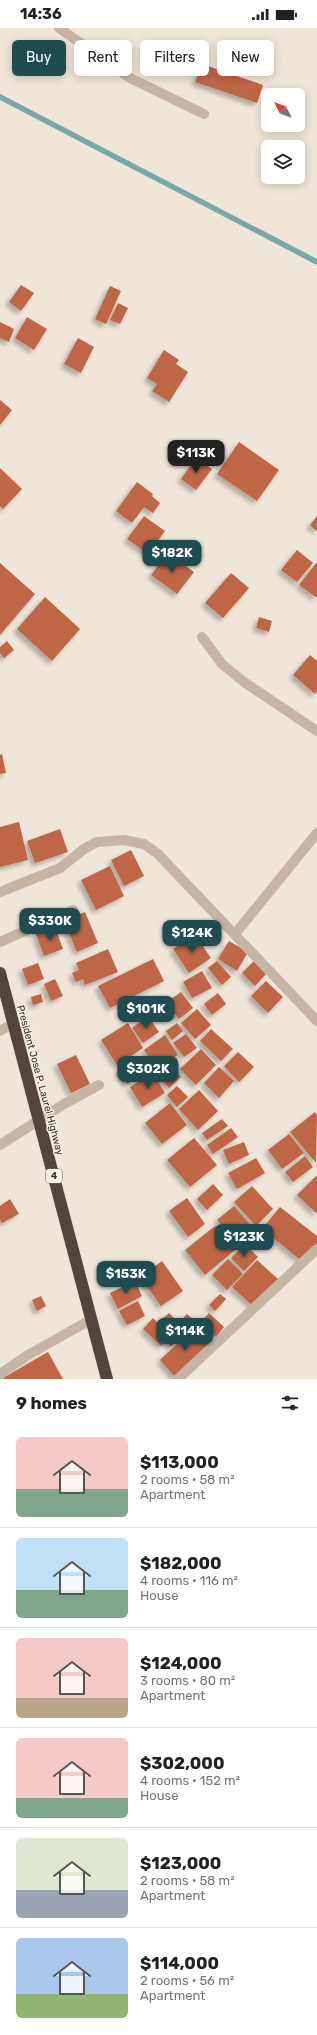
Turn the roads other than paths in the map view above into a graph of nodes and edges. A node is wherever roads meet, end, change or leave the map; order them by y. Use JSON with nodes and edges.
{"nodes":[{"id":1,"x":59,"y":28,"type":"edge"},
{"id":2,"x":204,"y":114,"type":"dead end"},
{"id":3,"x":202,"y":637,"type":"dead end"},
{"id":4,"x":317,"y":731,"type":"edge"},
{"id":5,"x":317,"y":833,"type":"edge"},
{"id":6,"x":0,"y":892,"type":"edge"},
{"id":7,"x":73,"y":910,"type":"dead end"},
{"id":8,"x":235,"y":934,"type":"junction"},
{"id":9,"x":0,"y":942,"type":"edge"},
{"id":10,"x":0,"y":973,"type":"edge"},
{"id":11,"x":317,"y":1021,"type":"edge"},
{"id":12,"x":14,"y":1023,"type":"junction"},
{"id":13,"x":0,"y":1031,"type":"edge"},
{"id":14,"x":99,"y":1085,"type":"dead end"},
{"id":15,"x":40,"y":1120,"type":"junction"},
{"id":16,"x":0,"y":1145,"type":"edge"},
{"id":17,"x":317,"y":1250,"type":"edge"},
{"id":18,"x":92,"y":1319,"type":"junction"},
{"id":19,"x":0,"y":1374,"type":"edge"},
{"id":20,"x":107,"y":1379,"type":"edge"},
{"id":21,"x":178,"y":1379,"type":"edge"}],
"edges":[{"from":1,"to":2,"type":"street"},
{"from":3,"to":4,"type":"street"},
{"from":5,"to":8,"type":"street"},
{"from":6,"to":8,"type":"street"},
{"from":7,"to":9,"type":"street"},
{"from":8,"to":11,"type":"street"},
{"from":10,"to":12,"type":"highway","name":"President Jose P. Laurel Highway","number":"4"},
{"from":12,"to":13,"type":"street"},
{"from":12,"to":15,"type":"highway","name":"President Jose P. Laurel Highway","number":"4"},
{"from":14,"to":15,"type":"street"},
{"from":15,"to":16,"type":"street"},
{"from":15,"to":18,"type":"highway","name":"President Jose P. Laurel Highway","number":"4"},
{"from":17,"to":21,"type":"street"},
{"from":18,"to":19,"type":"street"},
{"from":18,"to":20,"type":"highway","name":"President Jose P. Laurel Highway","number":"4"}]}
